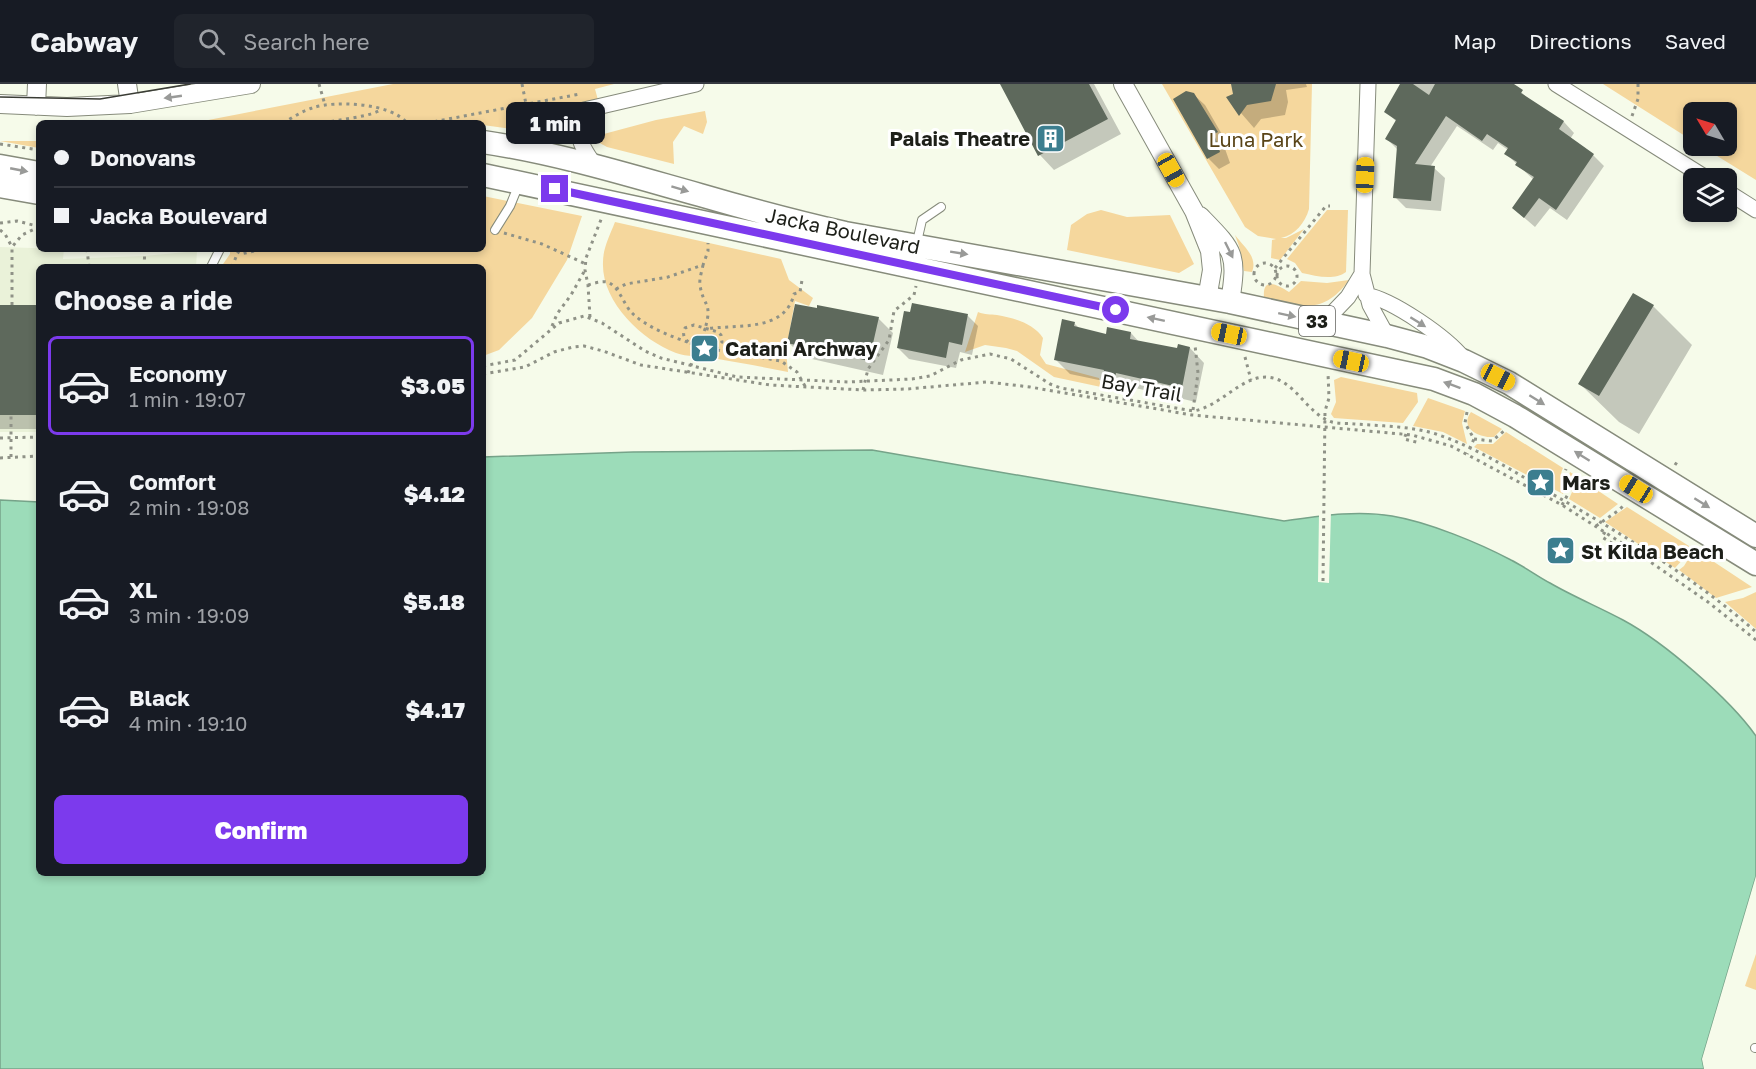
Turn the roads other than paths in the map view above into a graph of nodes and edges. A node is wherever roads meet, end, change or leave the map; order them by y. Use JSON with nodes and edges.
{"nodes":[{"id":1,"x":37,"y":84,"type":"edge"},
{"id":2,"x":127,"y":84,"type":"edge"},
{"id":3,"x":251,"y":84,"type":"edge"},
{"id":4,"x":696,"y":84,"type":"edge"},
{"id":5,"x":1123,"y":84,"type":"edge"},
{"id":6,"x":1368,"y":84,"type":"edge"},
{"id":7,"x":1556,"y":84,"type":"edge"},
{"id":8,"x":0,"y":104,"type":"edge"},
{"id":9,"x":130,"y":104,"type":"junction"},
{"id":10,"x":36,"y":106,"type":"junction"},
{"id":11,"x":605,"y":106,"type":"junction"},
{"id":12,"x":486,"y":142,"type":"edge"},
{"id":13,"x":523,"y":148,"type":"junction"},
{"id":14,"x":570,"y":158,"type":"junction"},
{"id":15,"x":594,"y":164,"type":"junction"},
{"id":16,"x":0,"y":166,"type":"edge"},
{"id":17,"x":1690,"y":168,"type":"edge"},
{"id":18,"x":36,"y":172,"type":"edge"},
{"id":19,"x":486,"y":176,"type":"edge"},
{"id":20,"x":524,"y":183,"type":"junction"},
{"id":21,"x":0,"y":186,"type":"edge"},
{"id":22,"x":555,"y":189,"type":"junction"},
{"id":23,"x":36,"y":192,"type":"edge"},
{"id":24,"x":1737,"y":198,"type":"edge"},
{"id":25,"x":941,"y":207,"type":"dead end"},
{"id":26,"x":1756,"y":210,"type":"edge"},
{"id":27,"x":1194,"y":211,"type":"junction"},
{"id":28,"x":495,"y":230,"type":"road end"},
{"id":29,"x":916,"y":246,"type":"junction"},
{"id":30,"x":1362,"y":274,"type":"junction"},
{"id":31,"x":1366,"y":295,"type":"junction"},
{"id":32,"x":1207,"y":298,"type":"junction"},
{"id":33,"x":1230,"y":302,"type":"junction"},
{"id":34,"x":1324,"y":322,"type":"junction"},
{"id":35,"x":1213,"y":331,"type":"junction"},
{"id":36,"x":1387,"y":336,"type":"junction"},
{"id":37,"x":1464,"y":361,"type":"junction"},
{"id":38,"x":1756,"y":536,"type":"edge"},
{"id":39,"x":1756,"y":564,"type":"edge"}],
"edges":[{"from":1,"to":10,"type":"street"},
{"from":2,"to":9,"type":"street"},
{"from":3,"to":9,"type":"street","one_way":true},
{"from":4,"to":11,"type":"street"},
{"from":5,"to":27,"type":"street"},
{"from":6,"to":30,"type":"street"},
{"from":7,"to":17,"type":"street"},
{"from":8,"to":10,"type":"street"},
{"from":9,"to":10,"type":"street"},
{"from":11,"to":13,"type":"street"},
{"from":11,"to":15,"type":"street"},
{"from":12,"to":13,"type":"main road","name":"Jacka Boulevard","number":"33"},
{"from":13,"to":14,"type":"main road","name":"Jacka Boulevard","number":"33"},
{"from":13,"to":20,"type":"main road"},
{"from":14,"to":15,"type":"main road","name":"Jacka Boulevard","number":"33"},
{"from":14,"to":22,"type":"main road"},
{"from":15,"to":29,"type":"main road","name":"Jacka Boulevard","number":"33","one_way":true},
{"from":16,"to":18,"type":"main road","one_way":true},
{"from":19,"to":20,"type":"main road","name":"Jacka Boulevard","number":"33"},
{"from":20,"to":22,"type":"main road","name":"Jacka Boulevard","number":"33"},
{"from":20,"to":28,"type":"lane"},
{"from":21,"to":23,"type":"main road"},
{"from":35,"to":22,"type":"main road","name":"Jacka Boulevard","number":"33","one_way":true},
{"from":24,"to":26,"type":"street"},
{"from":25,"to":29,"type":"lane"},
{"from":27,"to":32,"type":"street"},
{"from":27,"to":33,"type":"street","one_way":true},
{"from":29,"to":32,"type":"main road","name":"Jacka Boulevard","number":"33","one_way":true},
{"from":30,"to":31,"type":"street"},
{"from":30,"to":34,"type":"street"},
{"from":31,"to":36,"type":"street"},
{"from":31,"to":37,"type":"street","one_way":true},
{"from":32,"to":33,"type":"main road","number":"33"},
{"from":32,"to":35,"type":"main road"},
{"from":33,"to":34,"type":"main road","number":"33","one_way":true},
{"from":33,"to":35,"type":"main road"},
{"from":34,"to":36,"type":"main road","number":"33"},
{"from":39,"to":35,"type":"main road","number":"33","one_way":true},
{"from":36,"to":37,"type":"main road","number":"33"},
{"from":37,"to":38,"type":"main road","number":"33","one_way":true}]}
